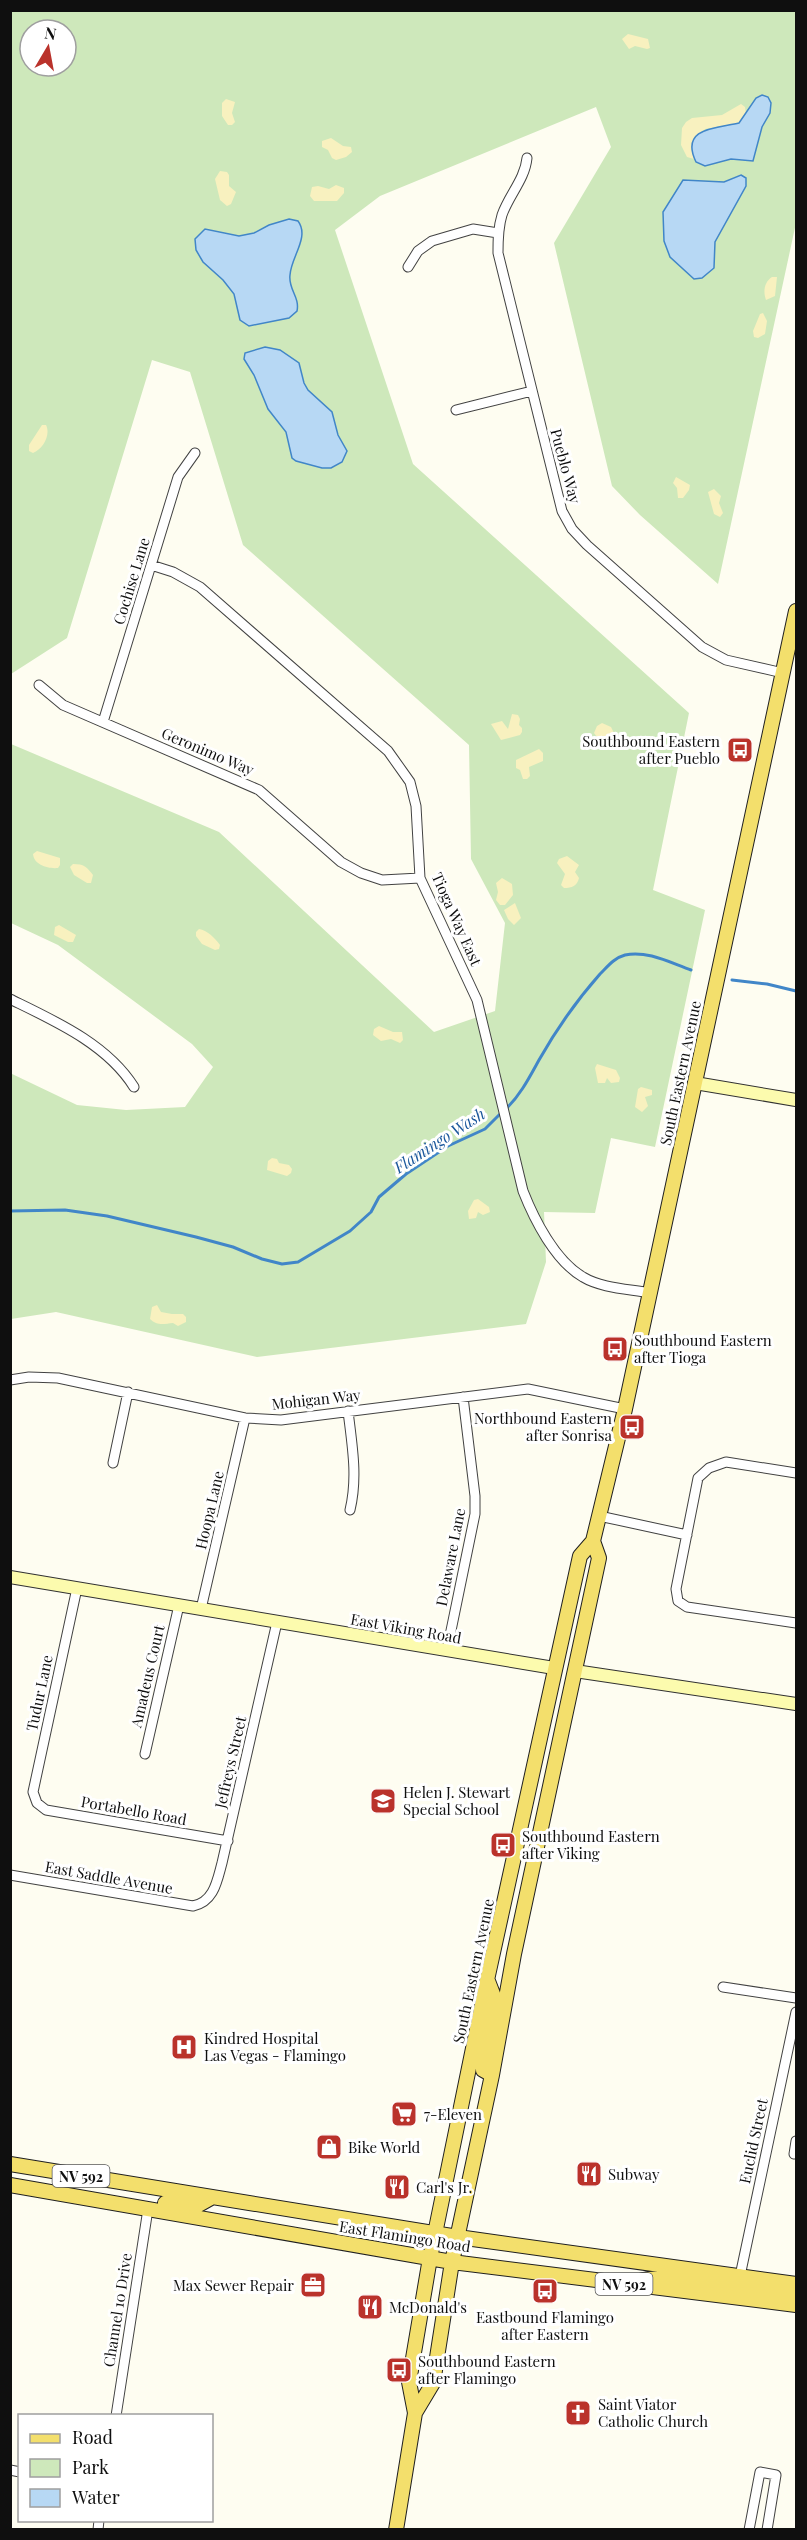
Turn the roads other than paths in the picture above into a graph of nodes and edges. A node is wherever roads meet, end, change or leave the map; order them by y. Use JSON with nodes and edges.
{"nodes":[{"id":1,"x":527,"y":158,"type":"dead end"},
{"id":2,"x":498,"y":233,"type":"junction"},
{"id":3,"x":408,"y":267,"type":"dead end"},
{"id":4,"x":532,"y":391,"type":"junction"},
{"id":5,"x":456,"y":410,"type":"dead end"},
{"id":6,"x":195,"y":453,"type":"dead end"},
{"id":7,"x":151,"y":565,"type":"junction"},
{"id":8,"x":796,"y":611,"type":"edge"},
{"id":9,"x":793,"y":647,"type":"edge"},
{"id":10,"x":783,"y":673,"type":"junction"},
{"id":11,"x":39,"y":685,"type":"dead end"},
{"id":12,"x":104,"y":722,"type":"junction"},
{"id":13,"x":420,"y":878,"type":"junction"},
{"id":14,"x":10,"y":999,"type":"edge"},
{"id":15,"x":695,"y":1083,"type":"junction"},
{"id":16,"x":134,"y":1087,"type":"dead end"},
{"id":17,"x":796,"y":1100,"type":"edge"},
{"id":18,"x":650,"y":1293,"type":"junction"},
{"id":19,"x":10,"y":1380,"type":"edge"},
{"id":20,"x":128,"y":1392,"type":"junction"},
{"id":21,"x":463,"y":1397,"type":"junction"},
{"id":22,"x":625,"y":1409,"type":"junction"},
{"id":23,"x":348,"y":1411,"type":"junction"},
{"id":24,"x":245,"y":1419,"type":"junction"},
{"id":25,"x":113,"y":1463,"type":"dead end"},
{"id":26,"x":796,"y":1473,"type":"edge"},
{"id":27,"x":350,"y":1510,"type":"dead end"},
{"id":28,"x":599,"y":1516,"type":"junction"},
{"id":29,"x":687,"y":1535,"type":"junction"},
{"id":30,"x":593,"y":1541,"type":"junction"},
{"id":31,"x":10,"y":1577,"type":"edge"},
{"id":32,"x":77,"y":1588,"type":"junction"},
{"id":33,"x":179,"y":1605,"type":"junction"},
{"id":34,"x":201,"y":1609,"type":"junction"},
{"id":35,"x":277,"y":1622,"type":"junction"},
{"id":36,"x":796,"y":1623,"type":"edge"},
{"id":37,"x":447,"y":1650,"type":"junction"},
{"id":38,"x":554,"y":1668,"type":"junction"},
{"id":39,"x":575,"y":1671,"type":"junction"},
{"id":40,"x":796,"y":1704,"type":"edge"},
{"id":41,"x":145,"y":1754,"type":"dead end"},
{"id":42,"x":37,"y":1803,"type":"joint"},
{"id":43,"x":228,"y":1841,"type":"junction"},
{"id":44,"x":10,"y":1875,"type":"edge"},
{"id":45,"x":203,"y":1904,"type":"joint"},
{"id":46,"x":487,"y":1980,"type":"junction"},
{"id":47,"x":723,"y":1987,"type":"dead end"},
{"id":48,"x":796,"y":1998,"type":"edge"},
{"id":49,"x":481,"y":2008,"type":"junction"},
{"id":50,"x":796,"y":2012,"type":"edge"},
{"id":51,"x":496,"y":2052,"type":"junction"},
{"id":52,"x":492,"y":2075,"type":"junction"},
{"id":53,"x":796,"y":2141,"type":"edge"},
{"id":54,"x":796,"y":2154,"type":"edge"},
{"id":55,"x":10,"y":2164,"type":"edge"},
{"id":56,"x":10,"y":2185,"type":"edge"},
{"id":57,"x":152,"y":2187,"type":"junction"},
{"id":58,"x":75,"y":2196,"type":"junction"},
{"id":59,"x":211,"y":2198,"type":"junction"},
{"id":60,"x":148,"y":2209,"type":"junction"},
{"id":61,"x":435,"y":2233,"type":"junction"},
{"id":62,"x":458,"y":2237,"type":"junction"},
{"id":63,"x":430,"y":2258,"type":"junction"},
{"id":64,"x":452,"y":2262,"type":"junction"},
{"id":65,"x":740,"y":2276,"type":"junction"},
{"id":66,"x":796,"y":2284,"type":"edge"},
{"id":67,"x":631,"y":2285,"type":"junction"},
{"id":68,"x":796,"y":2295,"type":"edge"},
{"id":69,"x":721,"y":2296,"type":"junction"},
{"id":70,"x":796,"y":2305,"type":"edge"},
{"id":71,"x":416,"y":2413,"type":"junction"},
{"id":72,"x":116,"y":2414,"type":"edge"},
{"id":73,"x":396,"y":2529,"type":"edge"},
{"id":74,"x":749,"y":2529,"type":"edge"},
{"id":75,"x":767,"y":2529,"type":"edge"}],
"edges":[{"from":1,"to":2,"type":"street","name":"Pueblo Way"},
{"from":2,"to":3,"type":"street"},
{"from":2,"to":4,"type":"street","name":"Pueblo Way"},
{"from":4,"to":5,"type":"street"},
{"from":4,"to":10,"type":"street","name":"Pueblo Way"},
{"from":6,"to":7,"type":"street","name":"Cochise Lane"},
{"from":7,"to":12,"type":"street","name":"Cochise Lane"},
{"from":7,"to":13,"type":"street","name":"Tioga Way East"},
{"from":8,"to":9,"type":"main road","name":"South Eastern Avenue"},
{"from":9,"to":10,"type":"main road","name":"South Eastern Avenue"},
{"from":10,"to":15,"type":"main road","name":"South Eastern Avenue"},
{"from":11,"to":12,"type":"street","name":"Geronimo Way"},
{"from":12,"to":13,"type":"street","name":"Geronimo Way"},
{"from":13,"to":18,"type":"street","name":"Tioga Way East"},
{"from":14,"to":16,"type":"street"},
{"from":15,"to":17,"type":"street"},
{"from":15,"to":18,"type":"main road","name":"South Eastern Avenue"},
{"from":18,"to":22,"type":"main road","name":"South Eastern Avenue"},
{"from":19,"to":20,"type":"street","name":"Mohigan Way"},
{"from":20,"to":24,"type":"street","name":"Mohigan Way"},
{"from":20,"to":25,"type":"street"},
{"from":21,"to":22,"type":"street","name":"Mohigan Way"},
{"from":21,"to":23,"type":"street","name":"Mohigan Way"},
{"from":21,"to":37,"type":"street","name":"Delaware Lane"},
{"from":22,"to":28,"type":"main road","name":"South Eastern Avenue"},
{"from":23,"to":24,"type":"street","name":"Mohigan Way"},
{"from":23,"to":27,"type":"street"},
{"from":24,"to":34,"type":"street","name":"Hoopa Lane"},
{"from":26,"to":29,"type":"street"},
{"from":28,"to":29,"type":"street"},
{"from":28,"to":30,"type":"main road","name":"South Eastern Avenue"},
{"from":29,"to":36,"type":"street"},
{"from":30,"to":38,"type":"main road","name":"South Eastern Avenue"},
{"from":30,"to":39,"type":"main road","name":"South Eastern Avenue"},
{"from":31,"to":32,"type":"street","name":"East Viking Road"},
{"from":32,"to":33,"type":"street","name":"East Viking Road"},
{"from":32,"to":42,"type":"street","name":"Tudur Lane"},
{"from":33,"to":34,"type":"street","name":"East Viking Road"},
{"from":33,"to":41,"type":"street","name":"Amadeus Court"},
{"from":34,"to":35,"type":"street","name":"East Viking Road"},
{"from":35,"to":37,"type":"street","name":"East Viking Road"},
{"from":35,"to":43,"type":"street","name":"Jeffreys Street"},
{"from":37,"to":38,"type":"street","name":"East Viking Road"},
{"from":38,"to":39,"type":"street","name":"East Viking Road"},
{"from":38,"to":46,"type":"main road","name":"South Eastern Avenue"},
{"from":39,"to":40,"type":"street","name":"East Viking Road"},
{"from":39,"to":51,"type":"main road","name":"South Eastern Avenue"},
{"from":42,"to":43,"type":"street","name":"Portabello Road"},
{"from":43,"to":45,"type":"street","name":"Jeffreys Street"},
{"from":44,"to":45,"type":"street","name":"East Saddle Avenue"},
{"from":46,"to":49,"type":"main road","name":"South Eastern Avenue"},
{"from":46,"to":51,"type":"main road"},
{"from":47,"to":48,"type":"street"},
{"from":49,"to":52,"type":"main road"},
{"from":49,"to":61,"type":"main road","name":"South Eastern Avenue"},
{"from":50,"to":65,"type":"street","name":"Euclid Street"},
{"from":51,"to":52,"type":"main road","name":"South Eastern Avenue"},
{"from":52,"to":62,"type":"main road","name":"South Eastern Avenue"},
{"from":53,"to":54,"type":"street"},
{"from":55,"to":57,"type":"main road","name":"East Flamingo Road","number":"NV 592"},
{"from":56,"to":58,"type":"main road","name":"East Flamingo Road","number":"NV 592"},
{"from":57,"to":58,"type":"main road"},
{"from":57,"to":59,"type":"main road","name":"East Flamingo Road","number":"NV 592"},
{"from":58,"to":60,"type":"main road","name":"East Flamingo Road","number":"NV 592"},
{"from":59,"to":60,"type":"main road"},
{"from":59,"to":61,"type":"main road","name":"East Flamingo Road","number":"NV 592"},
{"from":60,"to":63,"type":"main road","name":"East Flamingo Road","number":"NV 592"},
{"from":60,"to":72,"type":"street","name":"Channel 10 Drive"},
{"from":61,"to":62,"type":"main road","name":"East Flamingo Road","number":"NV 592"},
{"from":61,"to":63,"type":"main road","name":"South Eastern Avenue"},
{"from":62,"to":64,"type":"main road","name":"South Eastern Avenue"},
{"from":62,"to":65,"type":"main road","name":"East Flamingo Road","number":"NV 592"},
{"from":63,"to":64,"type":"main road","name":"East Flamingo Road","number":"NV 592"},
{"from":63,"to":71,"type":"main road","name":"South Eastern Avenue"},
{"from":64,"to":67,"type":"main road","name":"East Flamingo Road","number":"NV 592"},
{"from":64,"to":71,"type":"main road","name":"South Eastern Avenue"},
{"from":65,"to":66,"type":"main road","name":"East Flamingo Road","number":"NV 592"},
{"from":65,"to":67,"type":"main road"},
{"from":67,"to":69,"type":"main road","name":"East Flamingo Road","number":"NV 592"},
{"from":68,"to":69,"type":"main road"},
{"from":69,"to":70,"type":"main road","name":"East Flamingo Road","number":"NV 592"},
{"from":71,"to":73,"type":"main road","name":"South Eastern Avenue"},
{"from":74,"to":75,"type":"street"}]}
